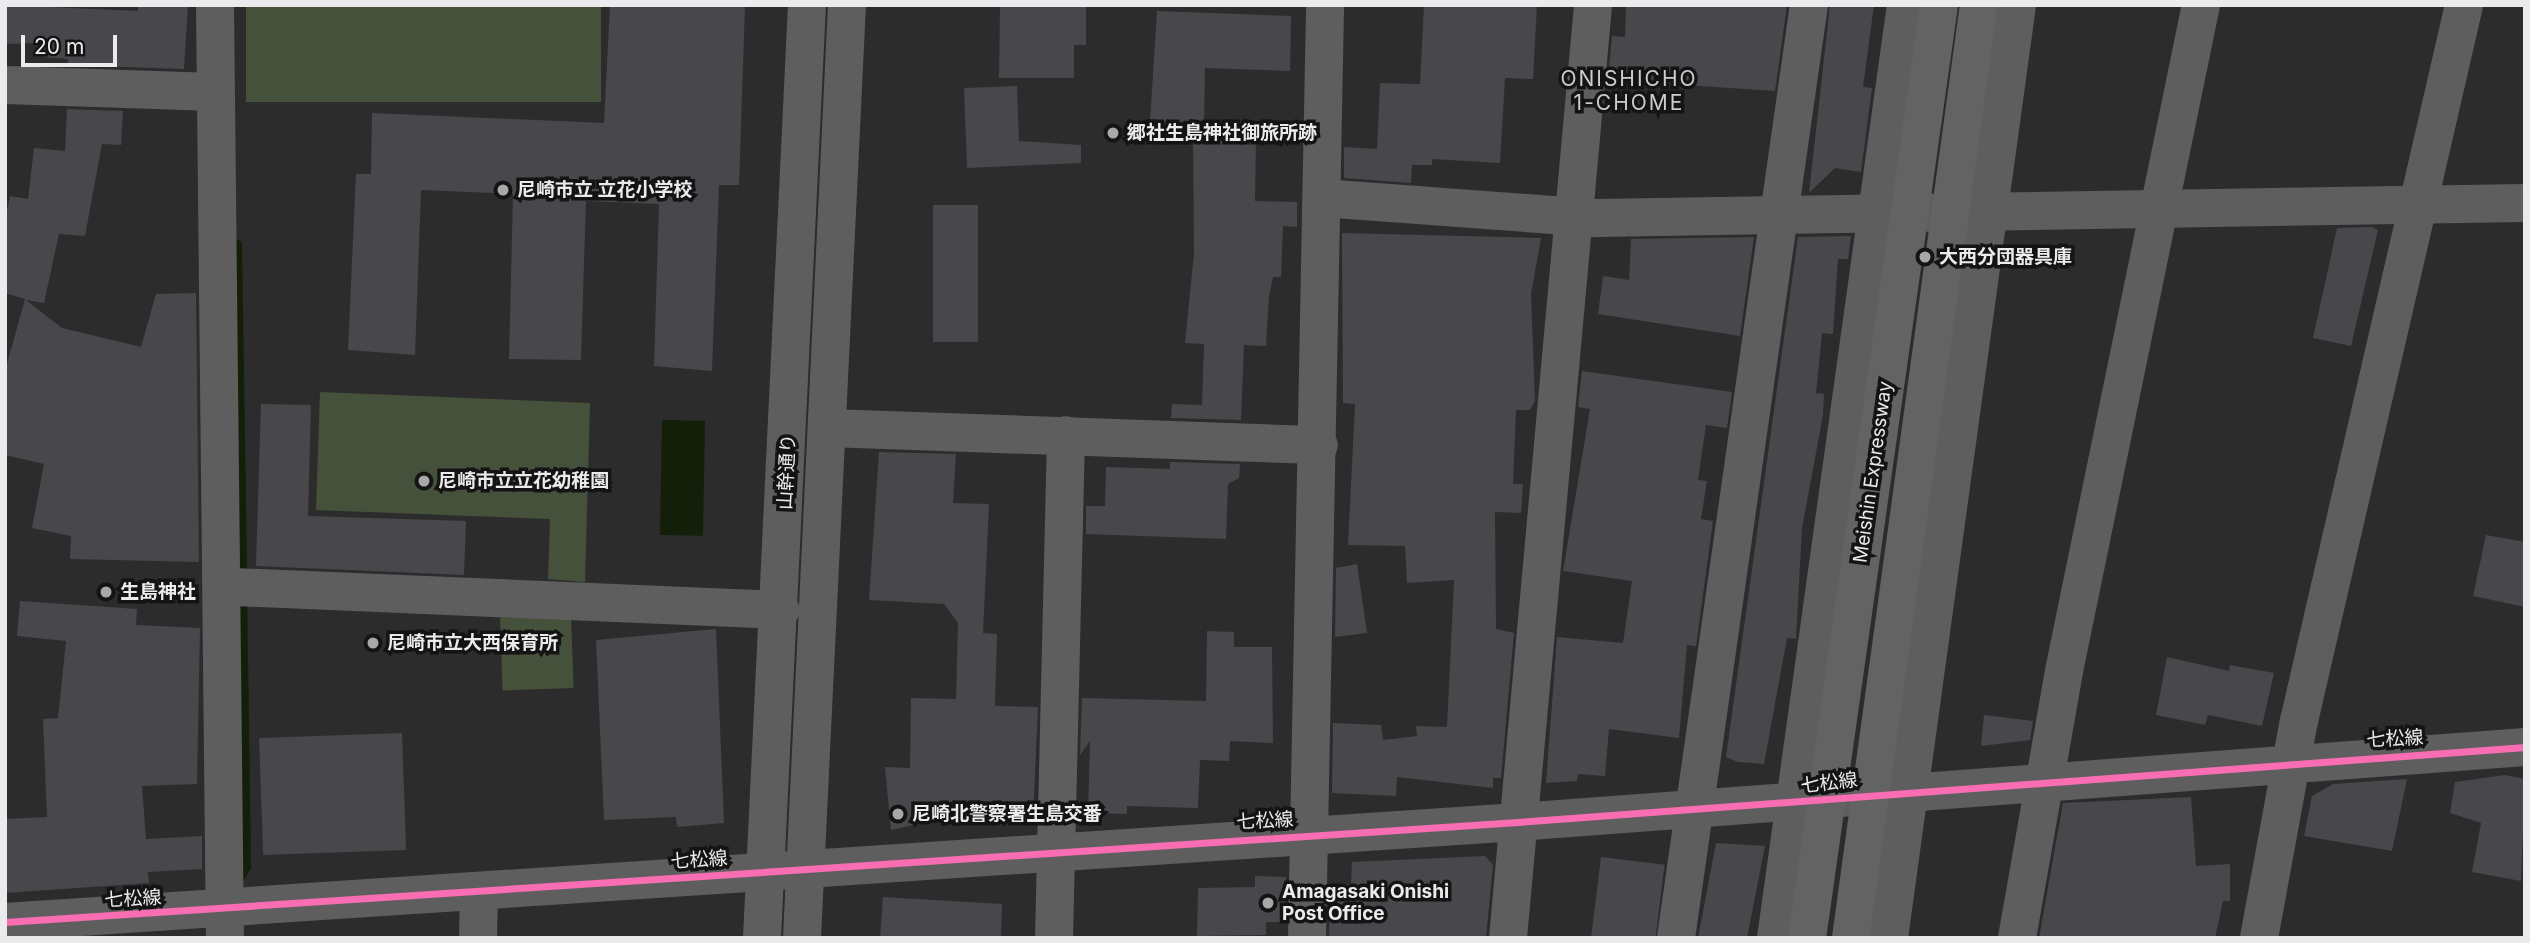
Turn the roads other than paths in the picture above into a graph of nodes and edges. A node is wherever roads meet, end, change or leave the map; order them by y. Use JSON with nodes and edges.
{"nodes":[{"id":1,"x":215,"y":5,"type":"edge"},
{"id":2,"x":807,"y":5,"type":"edge"},
{"id":3,"x":847,"y":5,"type":"edge"},
{"id":4,"x":1325,"y":5,"type":"edge"},
{"id":5,"x":1593,"y":5,"type":"edge"},
{"id":6,"x":1809,"y":5,"type":"edge"},
{"id":7,"x":1906,"y":5,"type":"edge"},
{"id":8,"x":1939,"y":5,"type":"edge"},
{"id":9,"x":1979,"y":5,"type":"edge"},
{"id":10,"x":2017,"y":5,"type":"edge"},
{"id":11,"x":2201,"y":5,"type":"edge"},
{"id":12,"x":2464,"y":5,"type":"edge"},
{"id":13,"x":5,"y":85,"type":"edge"},
{"id":14,"x":215,"y":92,"type":"junction"},
{"id":15,"x":1322,"y":198,"type":"junction"},
{"id":16,"x":2525,"y":203,"type":"edge"},
{"id":17,"x":2418,"y":205,"type":"junction"},
{"id":18,"x":2158,"y":209,"type":"junction"},
{"id":19,"x":1989,"y":211,"type":"junction"},
{"id":20,"x":1880,"y":213,"type":"junction"},
{"id":21,"x":1574,"y":214,"type":"junction"},
{"id":22,"x":1780,"y":214,"type":"junction"},
{"id":23,"x":828,"y":428,"type":"junction"},
{"id":24,"x":1066,"y":435,"type":"junction"},
{"id":25,"x":1319,"y":445,"type":"junction"},
{"id":26,"x":242,"y":587,"type":"dead end"},
{"id":27,"x":781,"y":610,"type":"junction"},
{"id":28,"x":2525,"y":747,"type":"edge"},
{"id":29,"x":2291,"y":760,"type":"junction"},
{"id":30,"x":2045,"y":779,"type":"junction"},
{"id":31,"x":1910,"y":789,"type":"junction"},
{"id":32,"x":1794,"y":803,"type":"junction"},
{"id":33,"x":1693,"y":807,"type":"junction"},
{"id":34,"x":1518,"y":822,"type":"junction"},
{"id":35,"x":1306,"y":835,"type":"junction"},
{"id":36,"x":1056,"y":849,"type":"junction"},
{"id":37,"x":807,"y":868,"type":"junction"},
{"id":38,"x":767,"y":872,"type":"junction"},
{"id":39,"x":479,"y":892,"type":"junction"},
{"id":40,"x":5,"y":922,"type":"edge"},
{"id":41,"x":225,"y":924,"type":"edge"},
{"id":42,"x":478,"y":938,"type":"edge"},
{"id":43,"x":762,"y":938,"type":"edge"},
{"id":44,"x":803,"y":938,"type":"edge"},
{"id":45,"x":1054,"y":938,"type":"edge"},
{"id":46,"x":1307,"y":938,"type":"edge"},
{"id":47,"x":1508,"y":938,"type":"edge"},
{"id":48,"x":1675,"y":938,"type":"edge"},
{"id":49,"x":1776,"y":938,"type":"edge"},
{"id":50,"x":1807,"y":938,"type":"edge"},
{"id":51,"x":1851,"y":938,"type":"edge"},
{"id":52,"x":1889,"y":938,"type":"edge"},
{"id":53,"x":2017,"y":938,"type":"edge"},
{"id":54,"x":2259,"y":938,"type":"edge"}],
"edges":[{"from":1,"to":14,"type":"street"},
{"from":2,"to":27,"type":"street","name":"山幹通り"},
{"from":3,"to":23,"type":"street","name":"山幹通り"},
{"from":4,"to":15,"type":"street"},
{"from":5,"to":21,"type":"street"},
{"from":6,"to":22,"type":"street"},
{"from":7,"to":20,"type":"street"},
{"from":8,"to":50,"type":"highway","name":"Meishin Expressway","bridge":true},
{"from":9,"to":51,"type":"highway","bridge":true},
{"from":10,"to":19,"type":"street"},
{"from":11,"to":18,"type":"street"},
{"from":12,"to":17,"type":"street"},
{"from":13,"to":14,"type":"street"},
{"from":14,"to":41,"type":"street"},
{"from":15,"to":21,"type":"street"},
{"from":15,"to":25,"type":"street"},
{"from":16,"to":17,"type":"street"},
{"from":17,"to":18,"type":"street"},
{"from":17,"to":29,"type":"street"},
{"from":18,"to":19,"type":"street"},
{"from":18,"to":30,"type":"street"},
{"from":19,"to":20,"type":"street"},
{"from":19,"to":31,"type":"street"},
{"from":20,"to":22,"type":"street"},
{"from":20,"to":32,"type":"street"},
{"from":21,"to":22,"type":"street"},
{"from":21,"to":34,"type":"street"},
{"from":22,"to":33,"type":"street"},
{"from":23,"to":24,"type":"street"},
{"from":23,"to":37,"type":"street","name":"山幹通り"},
{"from":24,"to":25,"type":"street"},
{"from":24,"to":36,"type":"street"},
{"from":25,"to":35,"type":"street"},
{"from":26,"to":27,"type":"street"},
{"from":27,"to":38,"type":"street","name":"山幹通り"},
{"from":28,"to":29,"type":"street","name":"七松線"},
{"from":29,"to":30,"type":"street","name":"七松線"},
{"from":29,"to":54,"type":"street"},
{"from":30,"to":31,"type":"street","name":"七松線"},
{"from":30,"to":53,"type":"street"},
{"from":31,"to":32,"type":"street","name":"七松線"},
{"from":31,"to":52,"type":"street"},
{"from":32,"to":33,"type":"street","name":"七松線"},
{"from":32,"to":49,"type":"street"},
{"from":33,"to":34,"type":"street","name":"七松線"},
{"from":33,"to":48,"type":"street"},
{"from":34,"to":35,"type":"street","name":"七松線"},
{"from":34,"to":47,"type":"street"},
{"from":35,"to":36,"type":"street","name":"七松線"},
{"from":35,"to":46,"type":"street"},
{"from":36,"to":37,"type":"street","name":"七松線"},
{"from":36,"to":45,"type":"street"},
{"from":37,"to":38,"type":"street","name":"七松線"},
{"from":37,"to":44,"type":"street","name":"山幹通り"},
{"from":38,"to":39,"type":"street","name":"七松線"},
{"from":38,"to":43,"type":"street","name":"山幹通り"},
{"from":39,"to":41,"type":"street","name":"七松線"},
{"from":39,"to":42,"type":"street"},
{"from":40,"to":41,"type":"street","name":"七松線"}]}
